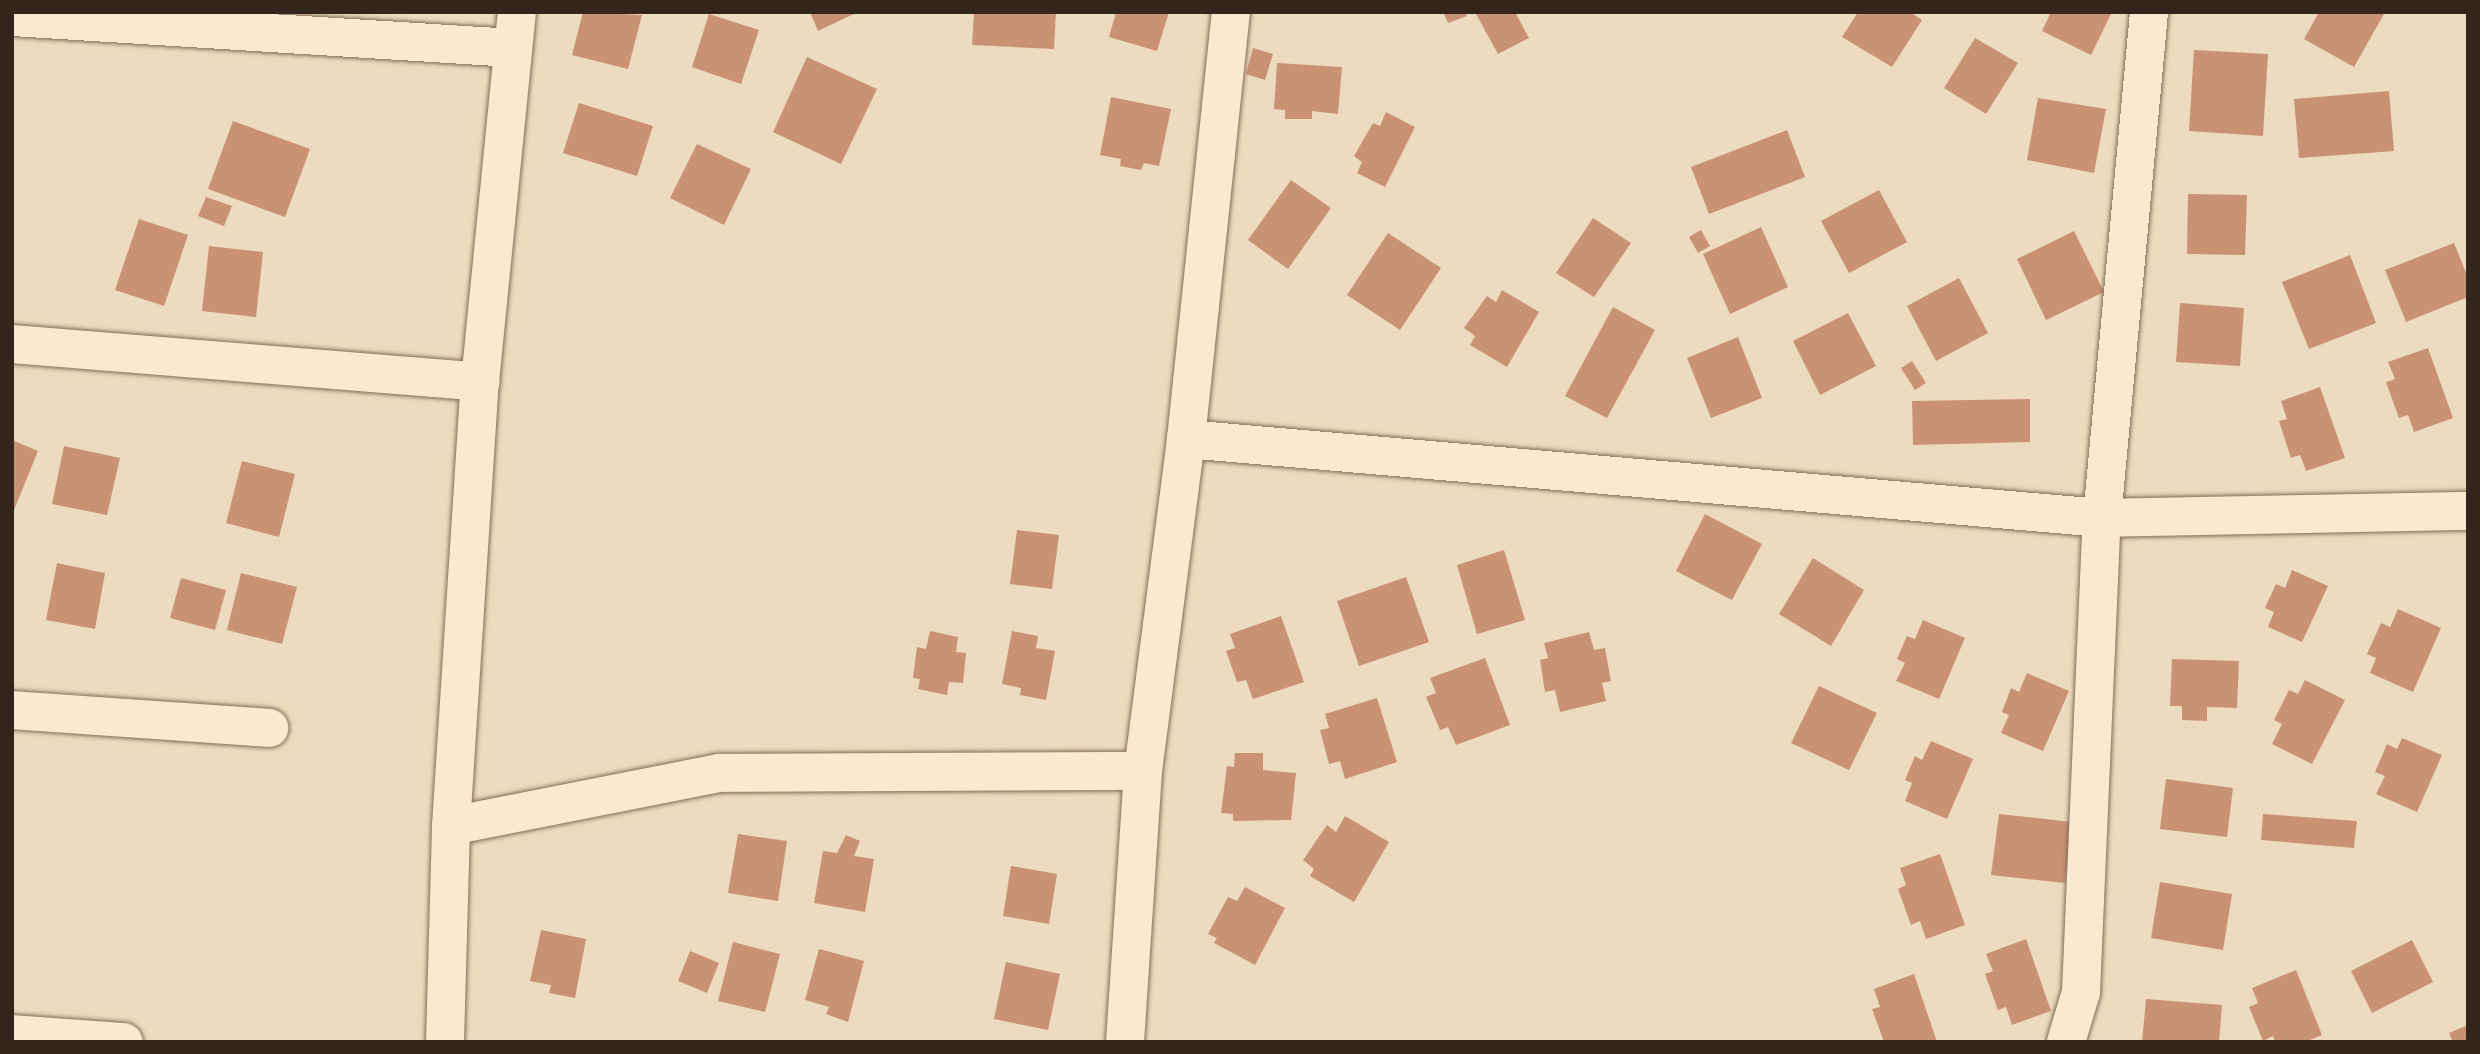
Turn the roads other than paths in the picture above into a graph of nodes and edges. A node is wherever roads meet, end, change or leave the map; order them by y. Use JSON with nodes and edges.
{"nodes":[{"id":1,"x":1231,"y":12,"type":"edge"},
{"id":2,"x":2149,"y":12,"type":"edge"},
{"id":3,"x":12,"y":17,"type":"edge"},
{"id":4,"x":515,"y":30,"type":"edge"},
{"id":5,"x":12,"y":344,"type":"edge"},
{"id":6,"x":480,"y":382,"type":"junction"},
{"id":7,"x":1186,"y":439,"type":"junction"},
{"id":8,"x":2468,"y":511,"type":"edge"},
{"id":9,"x":2102,"y":518,"type":"junction"},
{"id":10,"x":12,"y":710,"type":"edge"},
{"id":11,"x":269,"y":728,"type":"dead end"},
{"id":12,"x":1143,"y":771,"type":"junction"},
{"id":13,"x":451,"y":826,"type":"junction"},
{"id":14,"x":12,"y":1034,"type":"edge"},
{"id":15,"x":124,"y":1042,"type":"edge"},
{"id":16,"x":444,"y":1042,"type":"edge"},
{"id":17,"x":1125,"y":1042,"type":"edge"},
{"id":18,"x":2066,"y":1042,"type":"edge"}],
"edges":[{"from":1,"to":7,"type":"street"},
{"from":2,"to":9,"type":"street"},
{"from":3,"to":4,"type":"street"},
{"from":4,"to":6,"type":"street"},
{"from":5,"to":6,"type":"street"},
{"from":6,"to":13,"type":"street"},
{"from":7,"to":9,"type":"street"},
{"from":7,"to":12,"type":"street"},
{"from":8,"to":9,"type":"street"},
{"from":9,"to":18,"type":"street"},
{"from":10,"to":11,"type":"street"},
{"from":12,"to":13,"type":"street"},
{"from":12,"to":17,"type":"street"},
{"from":13,"to":16,"type":"street"},
{"from":14,"to":15,"type":"street"}]}
